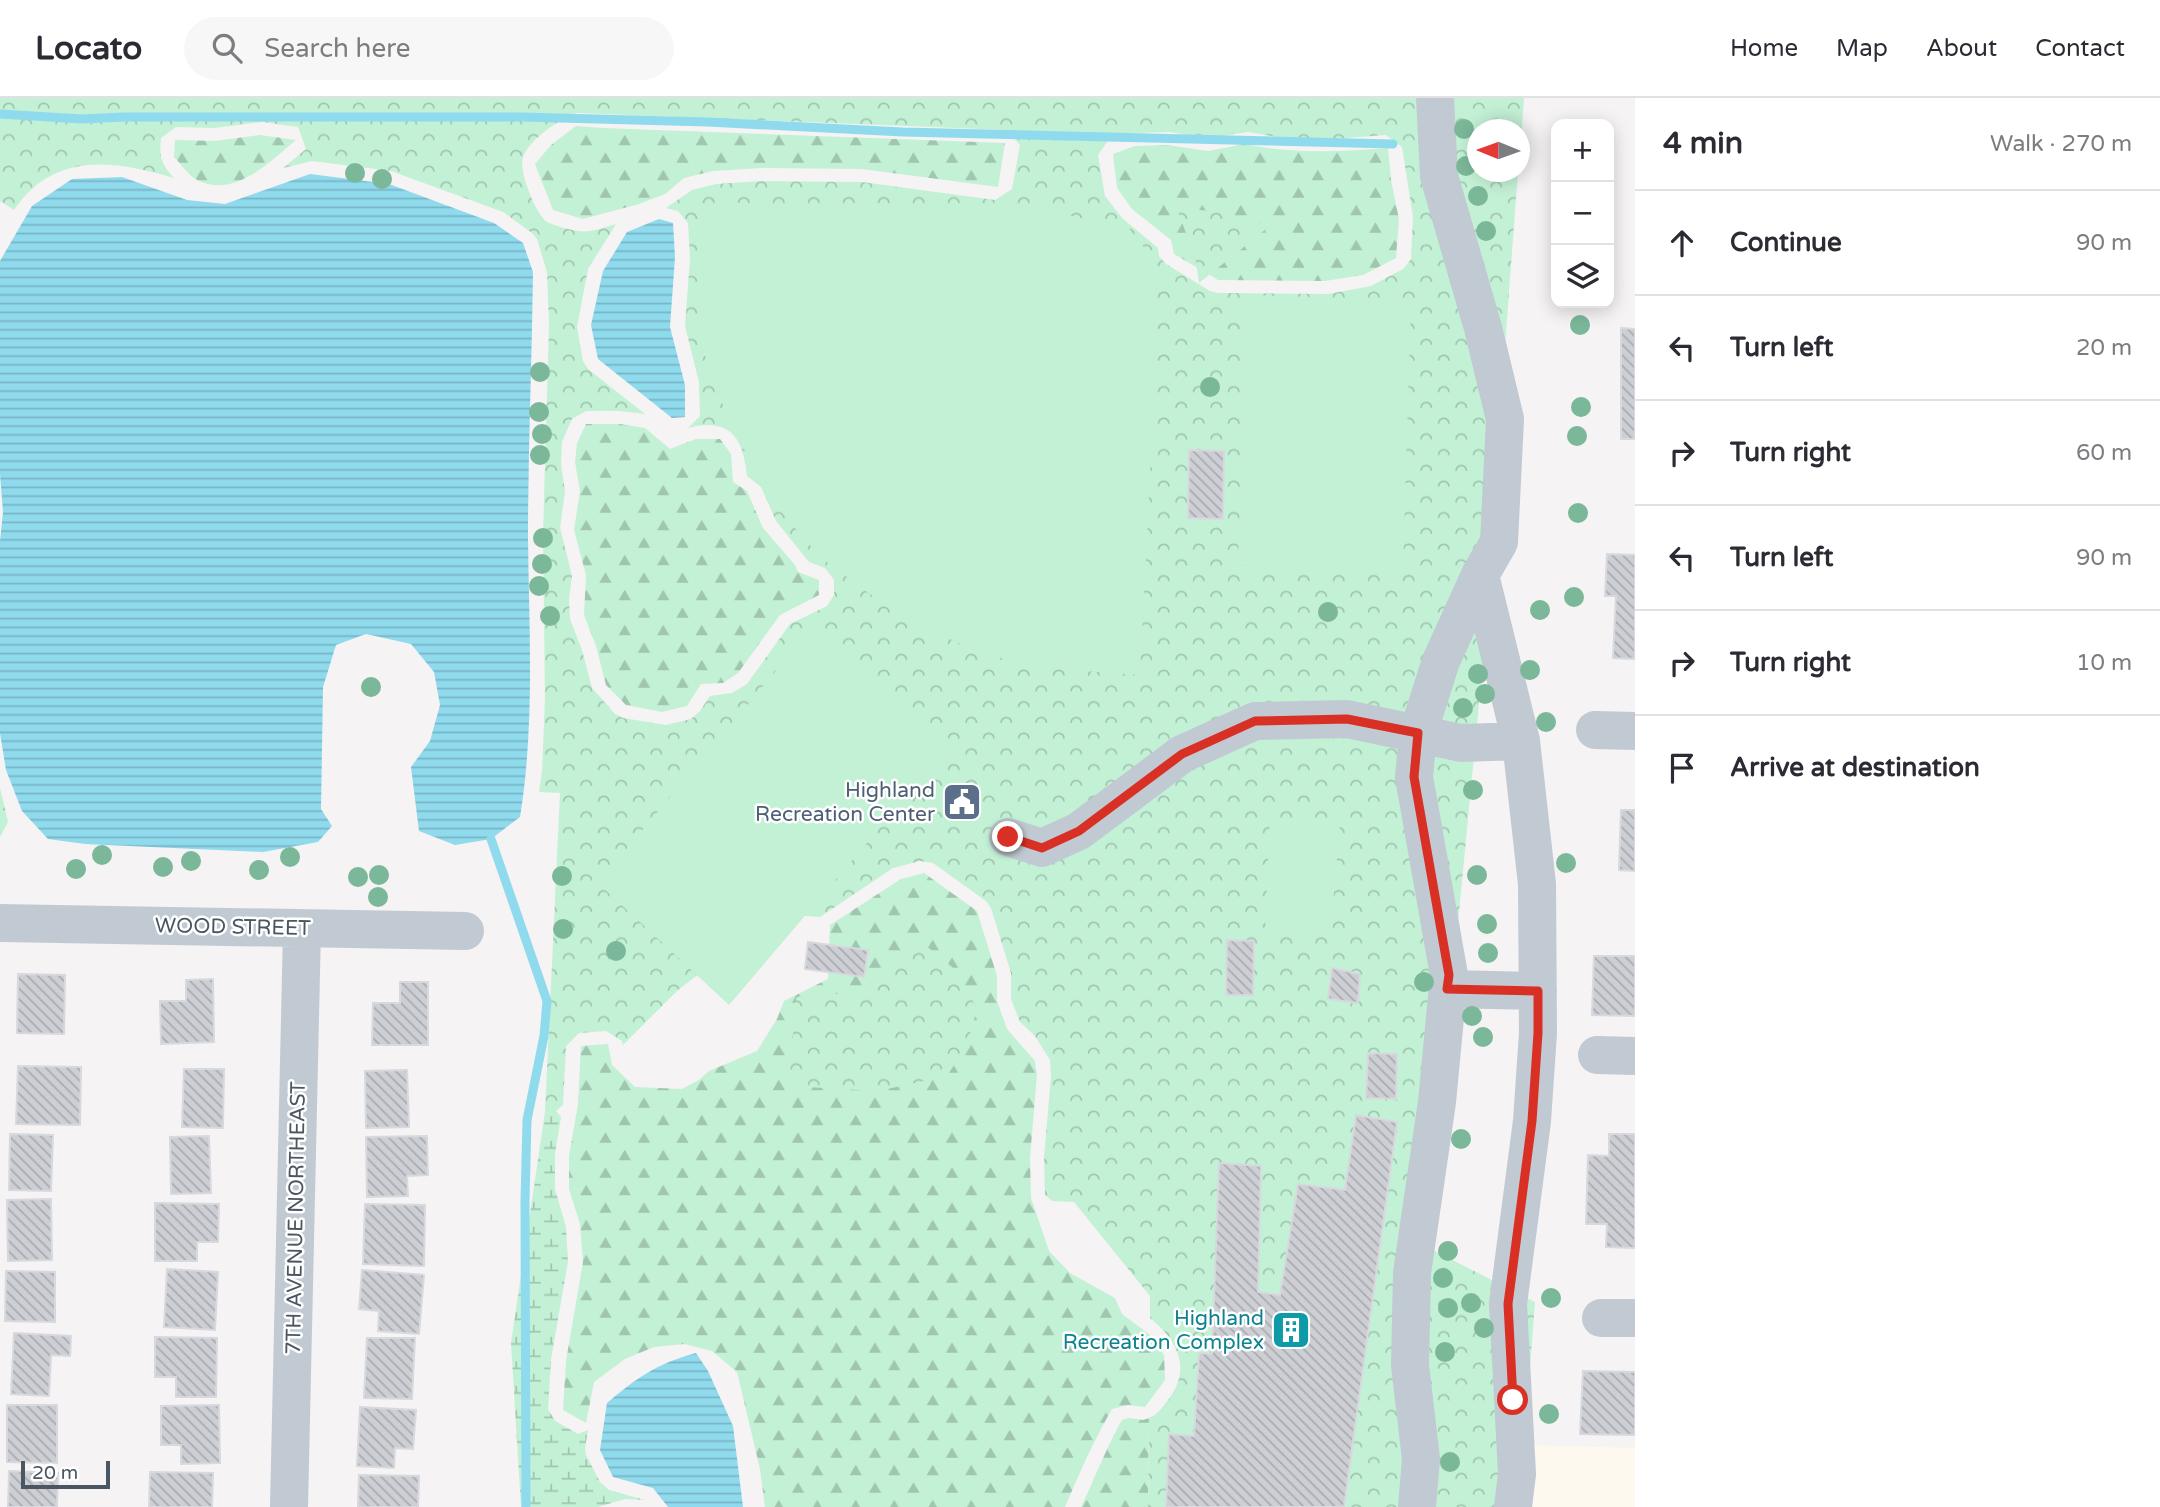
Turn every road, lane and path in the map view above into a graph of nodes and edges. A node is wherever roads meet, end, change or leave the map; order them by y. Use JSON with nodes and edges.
{"nodes":[{"id":1,"x":1435,"y":98,"type":"edge"},
{"id":2,"x":1480,"y":575,"type":"junction"},
{"id":3,"x":1595,"y":730,"type":"dead end"},
{"id":4,"x":1635,"y":731,"type":"edge"},
{"id":5,"x":1418,"y":733,"type":"junction"},
{"id":6,"x":1521,"y":741,"type":"junction"},
{"id":7,"x":1008,"y":837,"type":"dead end"},
{"id":8,"x":0,"y":923,"type":"edge"},
{"id":9,"x":302,"y":929,"type":"junction"},
{"id":10,"x":465,"y":931,"type":"dead end"},
{"id":11,"x":1447,"y":989,"type":"junction"},
{"id":12,"x":1538,"y":991,"type":"junction"},
{"id":13,"x":1597,"y":1055,"type":"dead end"},
{"id":14,"x":1635,"y":1056,"type":"edge"},
{"id":15,"x":289,"y":1507,"type":"edge"},
{"id":16,"x":1416,"y":1507,"type":"edge"},
{"id":17,"x":1513,"y":1507,"type":"edge"}],
"edges":[{"from":1,"to":2,"type":"street"},
{"from":2,"to":5,"type":"street"},
{"from":2,"to":6,"type":"street"},
{"from":3,"to":4,"type":"street"},
{"from":5,"to":6,"type":"street"},
{"from":5,"to":7,"type":"street"},
{"from":5,"to":11,"type":"street"},
{"from":6,"to":12,"type":"street"},
{"from":8,"to":9,"type":"street","name":"WOOD STREET"},
{"from":9,"to":10,"type":"street","name":"WOOD STREET"},
{"from":9,"to":15,"type":"street","name":"7TH AVENUE NORTHEAST"},
{"from":11,"to":12,"type":"street"},
{"from":11,"to":16,"type":"street"},
{"from":12,"to":17,"type":"street"},
{"from":13,"to":14,"type":"street"}]}
